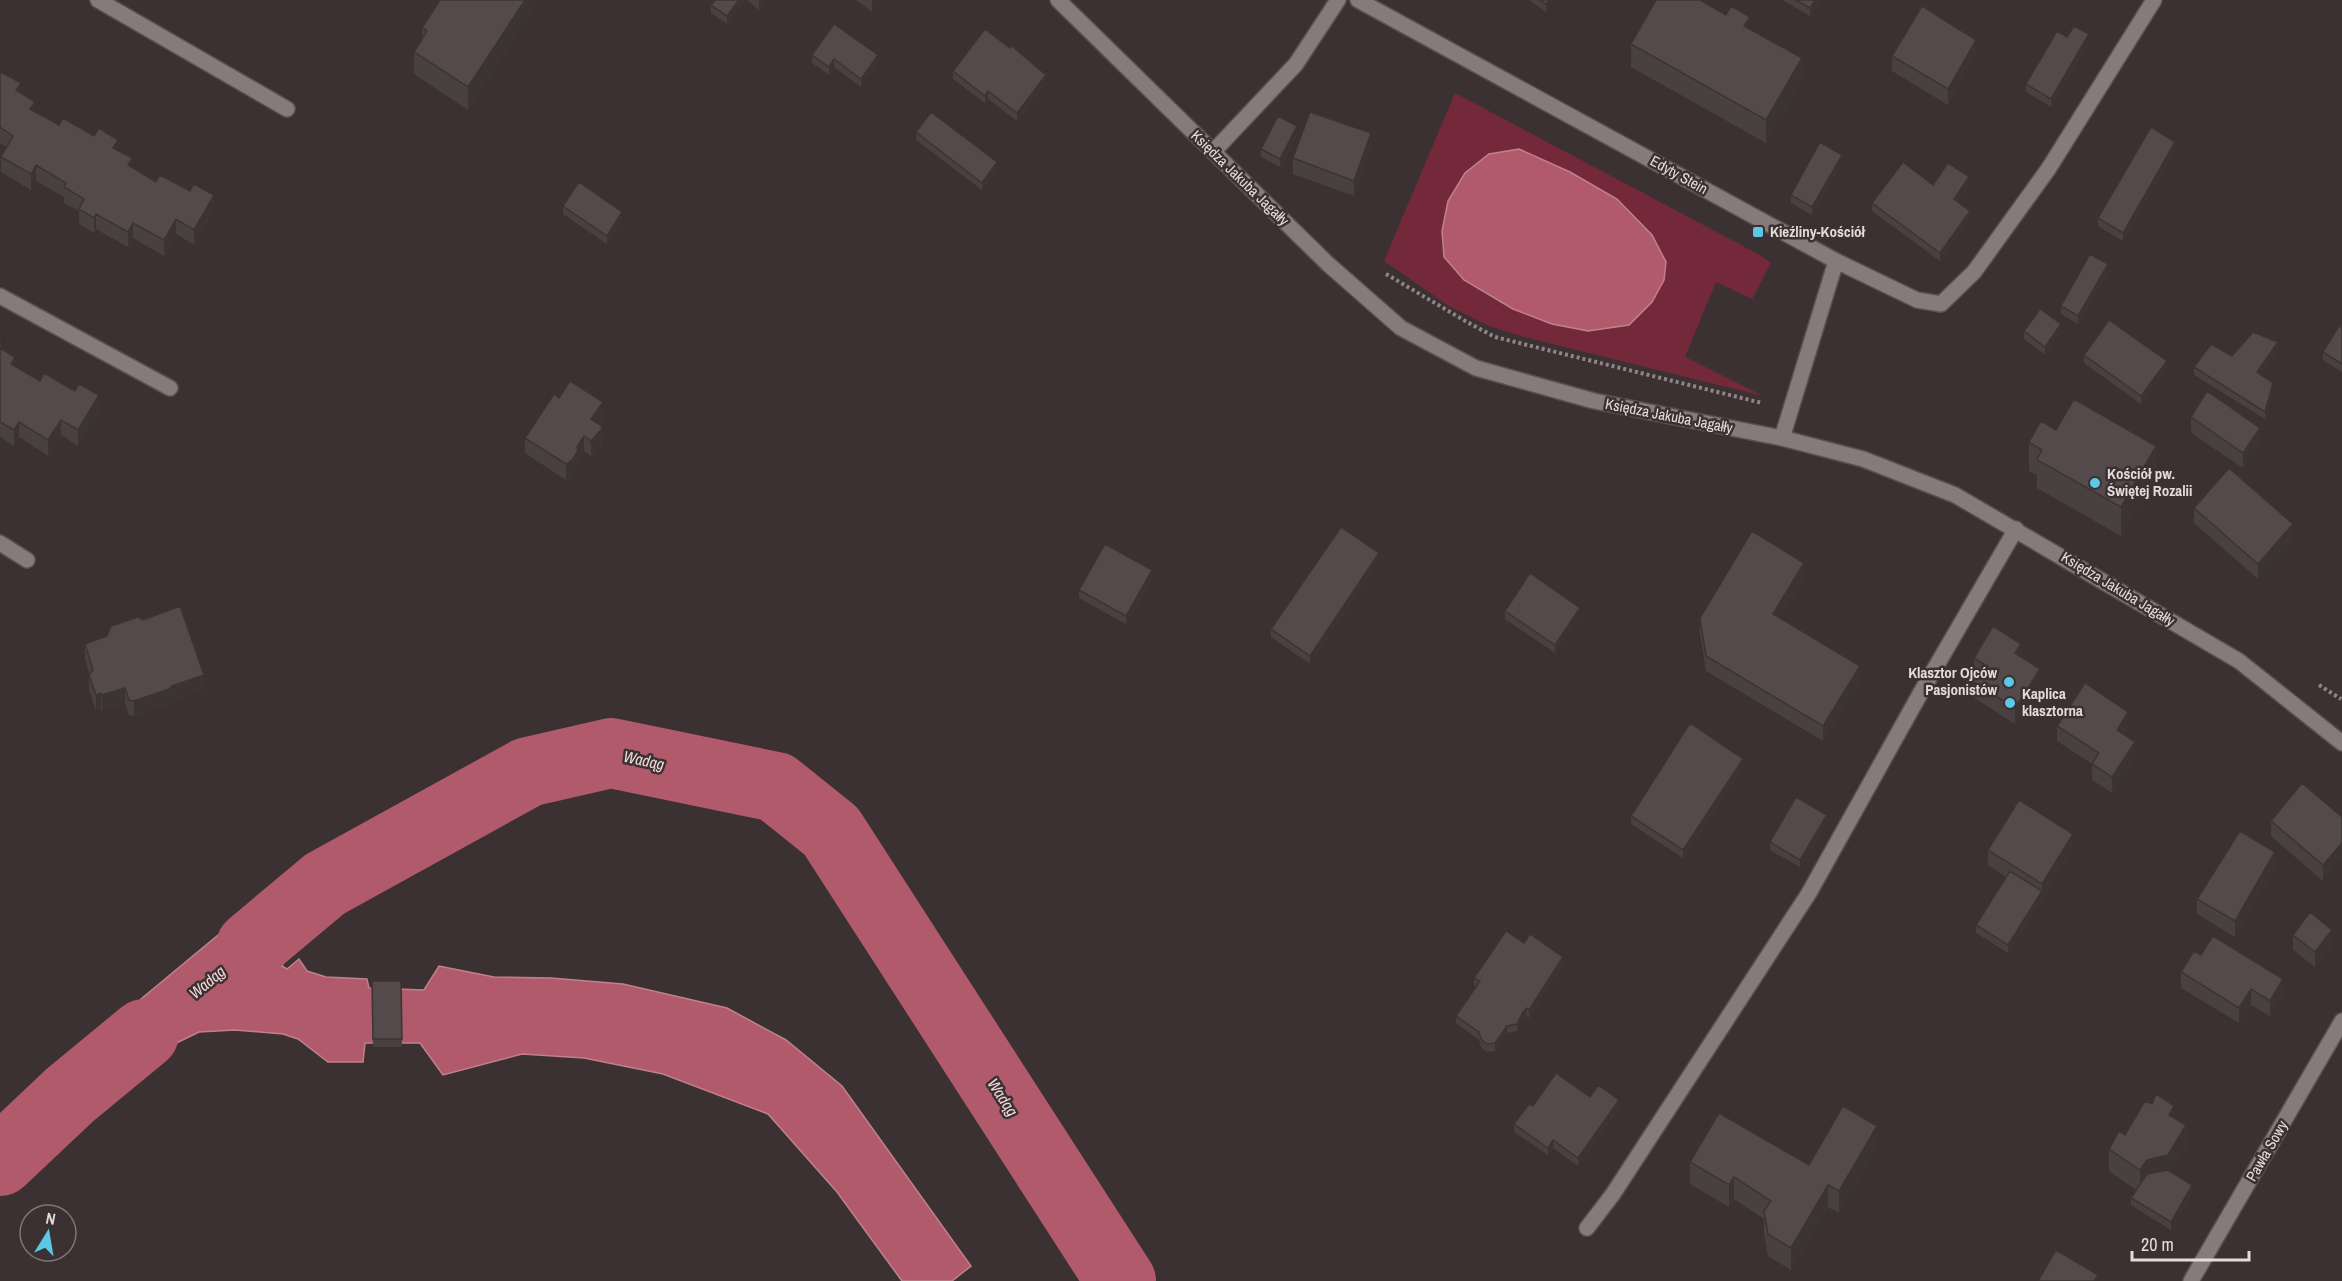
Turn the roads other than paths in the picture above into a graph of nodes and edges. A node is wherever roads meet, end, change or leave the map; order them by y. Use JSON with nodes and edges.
{"nodes":[{"id":1,"x":98,"y":0,"type":"edge"},
{"id":2,"x":1058,"y":0,"type":"edge"},
{"id":3,"x":1338,"y":0,"type":"edge"},
{"id":4,"x":1358,"y":0,"type":"edge"},
{"id":5,"x":2154,"y":0,"type":"edge"},
{"id":6,"x":287,"y":109,"type":"dead end"},
{"id":7,"x":1213,"y":152,"type":"junction"},
{"id":8,"x":1836,"y":261,"type":"junction"},
{"id":9,"x":0,"y":296,"type":"edge"},
{"id":10,"x":170,"y":388,"type":"dead end"},
{"id":11,"x":1782,"y":438,"type":"junction"},
{"id":12,"x":2016,"y":530,"type":"junction"},
{"id":13,"x":0,"y":543,"type":"edge"},
{"id":14,"x":27,"y":560,"type":"dead end"},
{"id":15,"x":2342,"y":743,"type":"edge"},
{"id":16,"x":2342,"y":1021,"type":"edge"},
{"id":17,"x":1587,"y":1228,"type":"dead end"},
{"id":18,"x":2191,"y":1281,"type":"edge"}],
"edges":[{"from":1,"to":6,"type":"street"},
{"from":2,"to":7,"type":"street","name":"Księdza Jakuba Jagałły"},
{"from":3,"to":7,"type":"street"},
{"from":4,"to":8,"type":"street","name":"Edyty Stein"},
{"from":5,"to":8,"type":"street","name":"Edyty Stein"},
{"from":7,"to":11,"type":"street","name":"Księdza Jakuba Jagałły"},
{"from":8,"to":11,"type":"street"},
{"from":9,"to":10,"type":"street"},
{"from":11,"to":12,"type":"street","name":"Księdza Jakuba Jagałły"},
{"from":12,"to":15,"type":"street","name":"Księdza Jakuba Jagałły"},
{"from":12,"to":17,"type":"street"},
{"from":13,"to":14,"type":"street"},
{"from":16,"to":18,"type":"street","name":"Pawła Sowy"}]}
